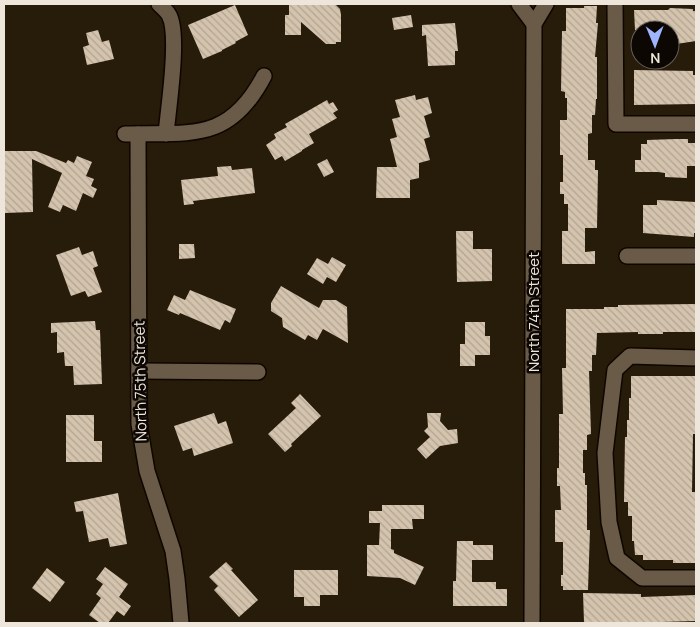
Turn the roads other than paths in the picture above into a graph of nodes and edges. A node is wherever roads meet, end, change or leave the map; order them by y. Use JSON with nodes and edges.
{"nodes":[{"id":1,"x":159,"y":4,"type":"edge"},
{"id":2,"x":519,"y":4,"type":"edge"},
{"id":3,"x":546,"y":4,"type":"edge"},
{"id":4,"x":615,"y":4,"type":"edge"},
{"id":5,"x":534,"y":24,"type":"junction"},
{"id":6,"x":264,"y":76,"type":"dead end"},
{"id":7,"x":696,"y":124,"type":"edge"},
{"id":8,"x":166,"y":134,"type":"junction"},
{"id":9,"x":627,"y":256,"type":"dead end"},
{"id":10,"x":696,"y":256,"type":"edge"},
{"id":11,"x":696,"y":358,"type":"edge"},
{"id":12,"x":139,"y":371,"type":"junction"},
{"id":13,"x":258,"y":372,"type":"dead end"},
{"id":14,"x":696,"y":578,"type":"edge"},
{"id":15,"x":180,"y":623,"type":"edge"},
{"id":16,"x":532,"y":623,"type":"edge"}],
"edges":[{"from":1,"to":8,"type":"street"},
{"from":2,"to":5,"type":"street"},
{"from":3,"to":5,"type":"street"},
{"from":4,"to":7,"type":"street"},
{"from":5,"to":16,"type":"street","name":"North 74th Street"},
{"from":6,"to":8,"type":"street"},
{"from":8,"to":12,"type":"street","name":"North 75th Street"},
{"from":9,"to":10,"type":"street"},
{"from":11,"to":14,"type":"street"},
{"from":12,"to":13,"type":"street"},
{"from":12,"to":15,"type":"street","name":"North 75th Street"}]}
